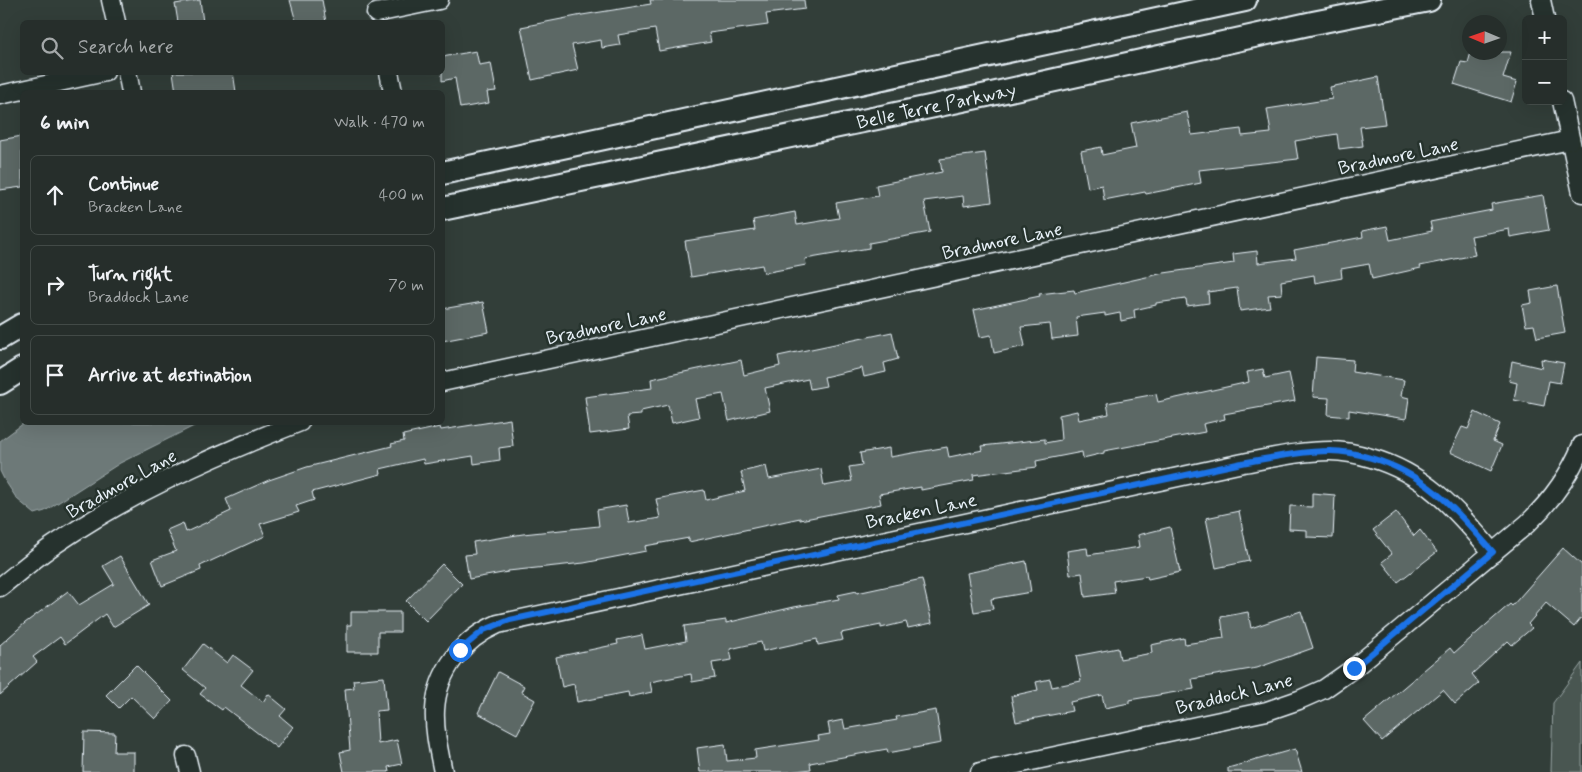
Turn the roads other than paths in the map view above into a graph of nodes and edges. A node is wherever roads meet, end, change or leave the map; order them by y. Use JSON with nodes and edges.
{"nodes":[{"id":1,"x":111,"y":0,"type":"edge"},
{"id":2,"x":439,"y":0,"type":"edge"},
{"id":3,"x":1245,"y":0,"type":"edge"},
{"id":4,"x":1429,"y":0,"type":"edge"},
{"id":5,"x":1541,"y":0,"type":"edge"},
{"id":6,"x":376,"y":12,"type":"edge"},
{"id":7,"x":1544,"y":15,"type":"edge"},
{"id":8,"x":116,"y":20,"type":"edge"},
{"id":9,"x":91,"y":75,"type":"edge"},
{"id":10,"x":128,"y":75,"type":"edge"},
{"id":11,"x":390,"y":75,"type":"edge"},
{"id":12,"x":23,"y":90,"type":"edge"},
{"id":13,"x":131,"y":90,"type":"edge"},
{"id":14,"x":393,"y":90,"type":"edge"},
{"id":15,"x":20,"y":91,"type":"edge"},
{"id":16,"x":0,"y":95,"type":"edge"},
{"id":17,"x":1563,"y":105,"type":"edge"},
{"id":18,"x":1570,"y":140,"type":"junction"},
{"id":19,"x":445,"y":171,"type":"edge"},
{"id":20,"x":1582,"y":193,"type":"edge"},
{"id":21,"x":445,"y":208,"type":"edge"},
{"id":22,"x":20,"y":326,"type":"edge"},
{"id":23,"x":0,"y":338,"type":"edge"},
{"id":24,"x":20,"y":370,"type":"edge"},
{"id":25,"x":445,"y":381,"type":"edge"},
{"id":26,"x":0,"y":383,"type":"edge"},
{"id":27,"x":293,"y":425,"type":"edge"},
{"id":28,"x":1582,"y":446,"type":"edge"},
{"id":29,"x":1493,"y":552,"type":"junction"},
{"id":30,"x":0,"y":587,"type":"edge"},
{"id":31,"x":443,"y":772,"type":"edge"},
{"id":32,"x":980,"y":772,"type":"edge"}],
"edges":[{"from":1,"to":8,"type":"street"},
{"from":2,"to":6,"type":"street"},
{"from":3,"to":19,"type":"main road","name":"Belle Terre Parkway"},
{"from":4,"to":21,"type":"main road","name":"Belle Terre Parkway"},
{"from":5,"to":7,"type":"street"},
{"from":9,"to":12,"type":"street"},
{"from":10,"to":13,"type":"street"},
{"from":11,"to":14,"type":"street"},
{"from":15,"to":16,"type":"street"},
{"from":17,"to":18,"type":"street"},
{"from":18,"to":20,"type":"street"},
{"from":18,"to":25,"type":"street","name":"Bradmore Lane"},
{"from":22,"to":23,"type":"main road"},
{"from":24,"to":26,"type":"main road"},
{"from":27,"to":30,"type":"street","name":"Bradmore Lane"},
{"from":28,"to":29,"type":"street","name":"Braddock Lane"},
{"from":29,"to":31,"type":"street","name":"Bracken Lane"},
{"from":29,"to":32,"type":"street","name":"Braddock Lane"}]}
